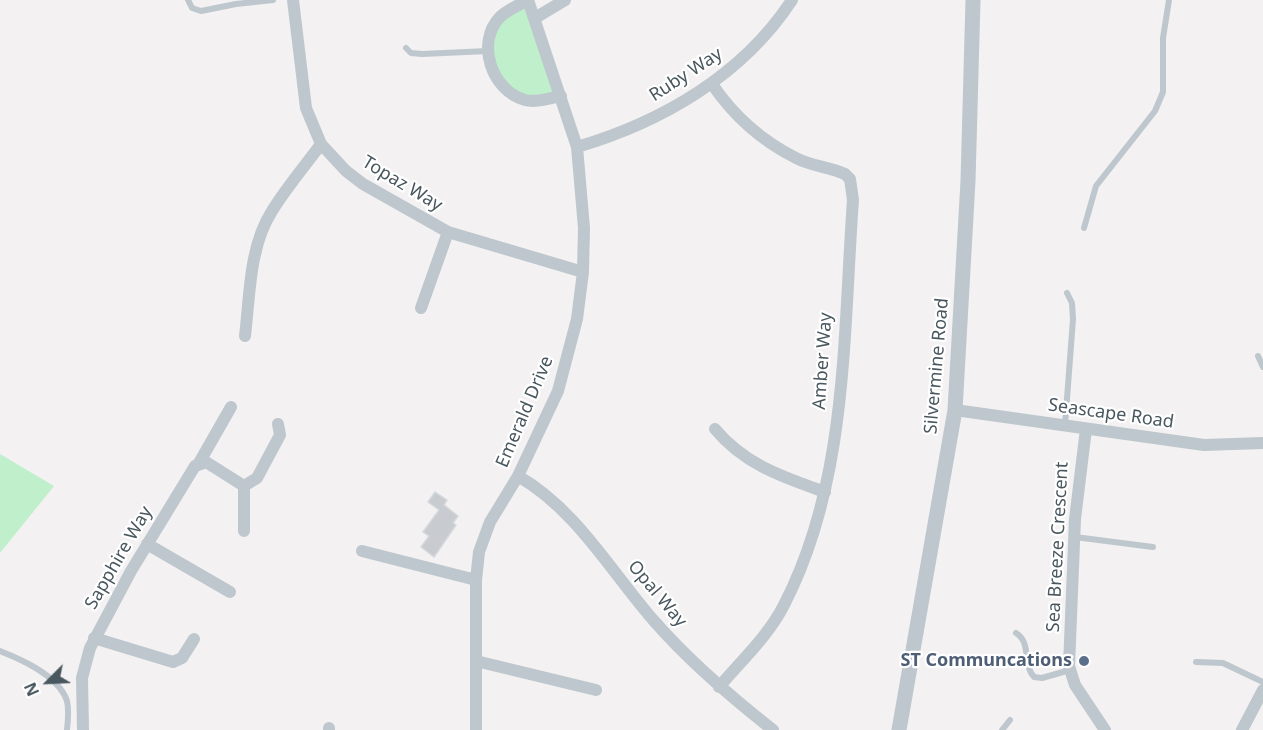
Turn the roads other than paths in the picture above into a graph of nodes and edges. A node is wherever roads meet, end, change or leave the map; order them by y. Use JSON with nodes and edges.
{"nodes":[{"id":1,"x":188,"y":0,"type":"edge"},
{"id":2,"x":273,"y":0,"type":"edge"},
{"id":3,"x":293,"y":0,"type":"edge"},
{"id":4,"x":528,"y":0,"type":"edge"},
{"id":5,"x":565,"y":0,"type":"edge"},
{"id":6,"x":792,"y":0,"type":"edge"},
{"id":7,"x":973,"y":0,"type":"edge"},
{"id":8,"x":1169,"y":0,"type":"edge"},
{"id":9,"x":535,"y":18,"type":"junction"},
{"id":10,"x":406,"y":48,"type":"dead end"},
{"id":11,"x":489,"y":51,"type":"junction"},
{"id":12,"x":712,"y":84,"type":"junction"},
{"id":13,"x":561,"y":96,"type":"junction"},
{"id":14,"x":321,"y":144,"type":"junction"},
{"id":15,"x":577,"y":147,"type":"junction"},
{"id":16,"x":1084,"y":228,"type":"dead end"},
{"id":17,"x":448,"y":232,"type":"junction"},
{"id":18,"x":583,"y":272,"type":"junction"},
{"id":19,"x":1068,"y":293,"type":"dead end"},
{"id":20,"x":422,"y":308,"type":"dead end"},
{"id":21,"x":245,"y":336,"type":"dead end"},
{"id":22,"x":1258,"y":356,"type":"dead end"},
{"id":23,"x":1263,"y":367,"type":"edge"},
{"id":24,"x":231,"y":407,"type":"dead end"},
{"id":25,"x":956,"y":410,"type":"junction"},
{"id":26,"x":278,"y":424,"type":"dead end"},
{"id":27,"x":1065,"y":426,"type":"junction"},
{"id":28,"x":715,"y":429,"type":"dead end"},
{"id":29,"x":1086,"y":429,"type":"junction"},
{"id":30,"x":1263,"y":443,"type":"edge"},
{"id":31,"x":199,"y":463,"type":"junction"},
{"id":32,"x":518,"y":476,"type":"junction"},
{"id":33,"x":244,"y":486,"type":"junction"},
{"id":34,"x":825,"y":492,"type":"junction"},
{"id":35,"x":244,"y":531,"type":"dead end"},
{"id":36,"x":1074,"y":537,"type":"junction"},
{"id":37,"x":147,"y":544,"type":"junction"},
{"id":38,"x":1153,"y":547,"type":"dead end"},
{"id":39,"x":362,"y":551,"type":"dead end"},
{"id":40,"x":476,"y":580,"type":"junction"},
{"id":41,"x":230,"y":592,"type":"dead end"},
{"id":42,"x":1016,"y":633,"type":"dead end"},
{"id":43,"x":94,"y":638,"type":"junction"},
{"id":44,"x":194,"y":639,"type":"dead end"},
{"id":45,"x":0,"y":651,"type":"edge"},
{"id":46,"x":476,"y":661,"type":"junction"},
{"id":47,"x":1196,"y":662,"type":"dead end"},
{"id":48,"x":1070,"y":670,"type":"junction"},
{"id":49,"x":1263,"y":682,"type":"edge"},
{"id":50,"x":719,"y":687,"type":"junction"},
{"id":51,"x":596,"y":690,"type":"dead end"},
{"id":52,"x":1263,"y":690,"type":"edge"},
{"id":53,"x":1010,"y":720,"type":"dead end"},
{"id":54,"x":68,"y":730,"type":"edge"},
{"id":55,"x":83,"y":730,"type":"edge"},
{"id":56,"x":476,"y":730,"type":"edge"},
{"id":57,"x":773,"y":730,"type":"edge"},
{"id":58,"x":899,"y":730,"type":"edge"},
{"id":59,"x":1002,"y":730,"type":"edge"},
{"id":60,"x":1105,"y":730,"type":"edge"},
{"id":61,"x":1242,"y":730,"type":"edge"}],
"edges":[{"from":1,"to":2,"type":"lane"},
{"from":3,"to":14,"type":"street","name":"Topaz Way"},
{"from":4,"to":9,"type":"street","name":"Emerald Drive"},
{"from":4,"to":11,"type":"street"},
{"from":5,"to":9,"type":"street"},
{"from":6,"to":12,"type":"street","name":"Ruby Way"},
{"from":7,"to":25,"type":"street","name":"Silvermine Road"},
{"from":8,"to":16,"type":"lane"},
{"from":9,"to":13,"type":"street","name":"Emerald Drive"},
{"from":10,"to":11,"type":"lane"},
{"from":11,"to":13,"type":"street"},
{"from":12,"to":15,"type":"street","name":"Ruby Way"},
{"from":12,"to":34,"type":"street","name":"Amber Way"},
{"from":13,"to":15,"type":"street","name":"Emerald Drive"},
{"from":14,"to":17,"type":"street","name":"Topaz Way"},
{"from":14,"to":21,"type":"street"},
{"from":15,"to":18,"type":"street","name":"Emerald Drive"},
{"from":17,"to":18,"type":"street","name":"Topaz Way"},
{"from":17,"to":20,"type":"street"},
{"from":18,"to":32,"type":"street","name":"Emerald Drive"},
{"from":19,"to":27,"type":"lane"},
{"from":22,"to":23,"type":"lane"},
{"from":24,"to":31,"type":"street","name":"Sapphire Way"},
{"from":25,"to":27,"type":"street","name":"Seascape Road"},
{"from":25,"to":58,"type":"street","name":"Silvermine Road"},
{"from":26,"to":33,"type":"street"},
{"from":27,"to":29,"type":"street","name":"Seascape Road"},
{"from":28,"to":34,"type":"street"},
{"from":29,"to":30,"type":"street","name":"Seascape Road"},
{"from":29,"to":36,"type":"street","name":"Sea Breeze Crescent"},
{"from":31,"to":33,"type":"street"},
{"from":31,"to":37,"type":"street","name":"Sapphire Way"},
{"from":32,"to":40,"type":"street","name":"Emerald Drive"},
{"from":32,"to":50,"type":"street","name":"Opal Way"},
{"from":33,"to":35,"type":"street"},
{"from":34,"to":50,"type":"street","name":"Amber Way"},
{"from":36,"to":38,"type":"lane"},
{"from":36,"to":48,"type":"street","name":"Sea Breeze Crescent"},
{"from":37,"to":41,"type":"street"},
{"from":37,"to":43,"type":"street","name":"Sapphire Way"},
{"from":39,"to":40,"type":"street"},
{"from":40,"to":46,"type":"street","name":"Emerald Drive"},
{"from":42,"to":48,"type":"lane"},
{"from":43,"to":44,"type":"street"},
{"from":43,"to":55,"type":"street","name":"Sapphire Way"},
{"from":45,"to":54,"type":"lane"},
{"from":46,"to":51,"type":"street"},
{"from":46,"to":56,"type":"street","name":"Emerald Drive"},
{"from":47,"to":49,"type":"lane"},
{"from":48,"to":60,"type":"street","name":"Sea Breeze Crescent"},
{"from":50,"to":57,"type":"street","name":"Opal Way"},
{"from":52,"to":61,"type":"street"},
{"from":53,"to":59,"type":"lane"}]}
